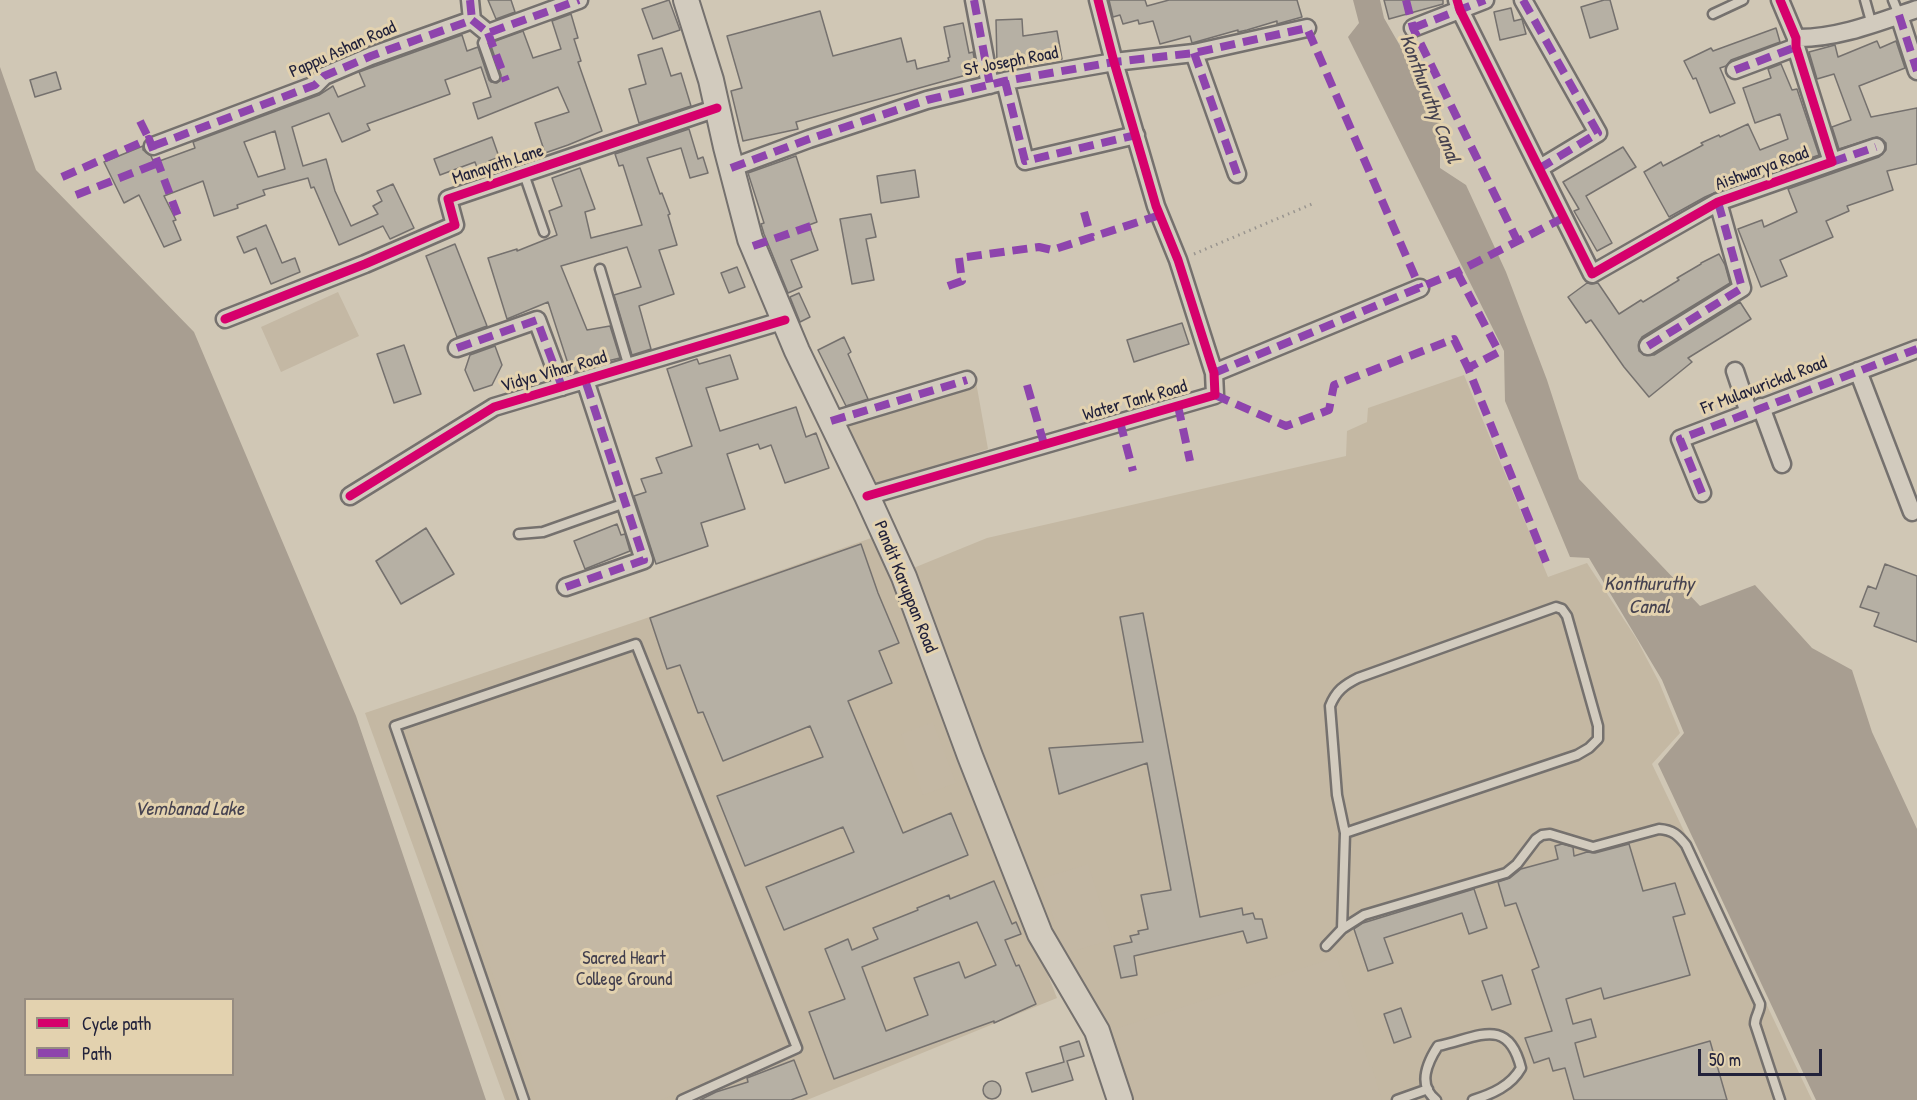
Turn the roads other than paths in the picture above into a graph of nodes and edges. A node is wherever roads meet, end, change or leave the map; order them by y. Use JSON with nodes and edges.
{"nodes":[{"id":1,"x":470,"y":0,"type":"edge"},
{"id":2,"x":579,"y":0,"type":"edge"},
{"id":3,"x":686,"y":0,"type":"edge"},
{"id":4,"x":974,"y":0,"type":"edge"},
{"id":5,"x":1098,"y":0,"type":"edge"},
{"id":6,"x":1485,"y":0,"type":"edge"},
{"id":7,"x":1523,"y":0,"type":"edge"},
{"id":8,"x":1743,"y":0,"type":"edge"},
{"id":9,"x":1780,"y":0,"type":"edge"},
{"id":10,"x":1865,"y":0,"type":"edge"},
{"id":11,"x":1458,"y":5,"type":"edge"},
{"id":12,"x":1896,"y":8,"type":"edge"},
{"id":13,"x":1917,"y":9,"type":"edge"},
{"id":14,"x":1713,"y":14,"type":"dead end"},
{"id":15,"x":472,"y":20,"type":"junction"},
{"id":16,"x":1872,"y":25,"type":"junction"},
{"id":17,"x":1307,"y":28,"type":"dead end"},
{"id":18,"x":1413,"y":28,"type":"dead end"},
{"id":19,"x":488,"y":33,"type":"junction"},
{"id":20,"x":1796,"y":42,"type":"junction"},
{"id":21,"x":1194,"y":53,"type":"junction"},
{"id":22,"x":1114,"y":62,"type":"junction"},
{"id":23,"x":1735,"y":70,"type":"dead end"},
{"id":24,"x":1917,"y":71,"type":"edge"},
{"id":25,"x":495,"y":77,"type":"dead end"},
{"id":26,"x":998,"y":83,"type":"junction"},
{"id":27,"x":717,"y":108,"type":"junction"},
{"id":28,"x":1136,"y":135,"type":"junction"},
{"id":29,"x":153,"y":146,"type":"dead end"},
{"id":30,"x":1876,"y":147,"type":"dead end"},
{"id":31,"x":1832,"y":162,"type":"junction"},
{"id":32,"x":731,"y":168,"type":"junction"},
{"id":33,"x":1540,"y":168,"type":"junction"},
{"id":34,"x":524,"y":174,"type":"junction"},
{"id":35,"x":1237,"y":174,"type":"dead end"},
{"id":36,"x":1718,"y":202,"type":"junction"},
{"id":37,"x":544,"y":232,"type":"dead end"},
{"id":38,"x":600,"y":269,"type":"dead end"},
{"id":39,"x":1420,"y":288,"type":"dead end"},
{"id":40,"x":225,"y":319,"type":"dead end"},
{"id":41,"x":785,"y":320,"type":"junction"},
{"id":42,"x":1648,"y":346,"type":"dead end"},
{"id":43,"x":457,"y":348,"type":"dead end"},
{"id":44,"x":1917,"y":349,"type":"edge"},
{"id":45,"x":629,"y":367,"type":"junction"},
{"id":46,"x":1735,"y":371,"type":"dead end"},
{"id":47,"x":1858,"y":371,"type":"junction"},
{"id":48,"x":1214,"y":373,"type":"junction"},
{"id":49,"x":585,"y":380,"type":"junction"},
{"id":50,"x":967,"y":380,"type":"dead end"},
{"id":51,"x":562,"y":387,"type":"junction"},
{"id":52,"x":1755,"y":410,"type":"junction"},
{"id":53,"x":831,"y":422,"type":"junction"},
{"id":54,"x":1782,"y":464,"type":"dead end"},
{"id":55,"x":1702,"y":493,"type":"dead end"},
{"id":56,"x":350,"y":496,"type":"dead end"},
{"id":57,"x":867,"y":496,"type":"junction"},
{"id":58,"x":625,"y":503,"type":"junction"},
{"id":59,"x":1912,"y":512,"type":"dead end"},
{"id":60,"x":519,"y":534,"type":"dead end"},
{"id":61,"x":566,"y":586,"type":"dead end"},
{"id":62,"x":1345,"y":833,"type":"junction"},
{"id":63,"x":1342,"y":929,"type":"junction"},
{"id":64,"x":1326,"y":946,"type":"dead end"},
{"id":65,"x":1428,"y":1089,"type":"junction"},
{"id":66,"x":524,"y":1100,"type":"edge"},
{"id":67,"x":682,"y":1100,"type":"edge"},
{"id":68,"x":1120,"y":1100,"type":"edge"},
{"id":69,"x":1397,"y":1100,"type":"edge"},
{"id":70,"x":1436,"y":1100,"type":"edge"},
{"id":71,"x":1473,"y":1100,"type":"edge"},
{"id":72,"x":1779,"y":1100,"type":"edge"}],
"edges":[{"from":1,"to":15,"type":"street"},
{"from":2,"to":19,"type":"street"},
{"from":3,"to":27,"type":"main road","name":"Pandit Karuppan Road"},
{"from":4,"to":26,"type":"street"},
{"from":5,"to":22,"type":"street"},
{"from":6,"to":11,"type":"street"},
{"from":7,"to":33,"type":"street"},
{"from":8,"to":14,"type":"lane"},
{"from":9,"to":20,"type":"street","name":"Aishwarya Road"},
{"from":10,"to":16,"type":"lane"},
{"from":11,"to":18,"type":"street"},
{"from":11,"to":33,"type":"street"},
{"from":12,"to":13,"type":"street"},
{"from":12,"to":16,"type":"street"},
{"from":12,"to":24,"type":"street"},
{"from":15,"to":19,"type":"street"},
{"from":15,"to":29,"type":"street","name":"Pappu Ashan Road"},
{"from":16,"to":20,"type":"street"},
{"from":17,"to":21,"type":"street","name":"St Joseph Road"},
{"from":19,"to":25,"type":"lane"},
{"from":20,"to":23,"type":"street"},
{"from":20,"to":31,"type":"street","name":"Aishwarya Road"},
{"from":21,"to":22,"type":"street","name":"St Joseph Road"},
{"from":21,"to":35,"type":"street"},
{"from":22,"to":26,"type":"street","name":"St Joseph Road"},
{"from":22,"to":28,"type":"street"},
{"from":26,"to":28,"type":"street"},
{"from":26,"to":32,"type":"street","name":"St Joseph Road"},
{"from":27,"to":32,"type":"main road","name":"Pandit Karuppan Road"},
{"from":27,"to":34,"type":"street","name":"Manayath Lane"},
{"from":28,"to":48,"type":"street"},
{"from":30,"to":31,"type":"street"},
{"from":31,"to":36,"type":"street","name":"Aishwarya Road"},
{"from":32,"to":41,"type":"main road","name":"Pandit Karuppan Road"},
{"from":33,"to":36,"type":"street","name":"Aishwarya Road"},
{"from":34,"to":37,"type":"lane"},
{"from":34,"to":40,"type":"street","name":"Manayath Lane"},
{"from":36,"to":42,"type":"street"},
{"from":38,"to":45,"type":"lane"},
{"from":39,"to":48,"type":"street"},
{"from":41,"to":45,"type":"street","name":"Vidya Vihar Road"},
{"from":41,"to":53,"type":"main road","name":"Pandit Karuppan Road"},
{"from":43,"to":51,"type":"street"},
{"from":44,"to":47,"type":"street","name":"Fr Mulavurickal Road"},
{"from":45,"to":49,"type":"street","name":"Vidya Vihar Road"},
{"from":46,"to":52,"type":"street"},
{"from":47,"to":52,"type":"street","name":"Fr Mulavurickal Road"},
{"from":47,"to":59,"type":"street"},
{"from":48,"to":57,"type":"street","name":"Water Tank Road"},
{"from":49,"to":51,"type":"street","name":"Vidya Vihar Road"},
{"from":49,"to":58,"type":"street"},
{"from":50,"to":53,"type":"street"},
{"from":51,"to":56,"type":"street","name":"Vidya Vihar Road"},
{"from":52,"to":54,"type":"street"},
{"from":52,"to":55,"type":"street","name":"Fr Mulavurickal Road"},
{"from":53,"to":57,"type":"main road","name":"Pandit Karuppan Road"},
{"from":57,"to":68,"type":"main road","name":"Pandit Karuppan Road"},
{"from":58,"to":60,"type":"lane"},
{"from":58,"to":61,"type":"street"},
{"from":62,"to":62,"type":"lane"},
{"from":62,"to":63,"type":"lane"},
{"from":63,"to":64,"type":"lane"},
{"from":63,"to":72,"type":"lane"},
{"from":65,"to":69,"type":"lane"},
{"from":65,"to":70,"type":"lane"},
{"from":65,"to":71,"type":"lane"},
{"from":66,"to":67,"type":"lane"}]}
